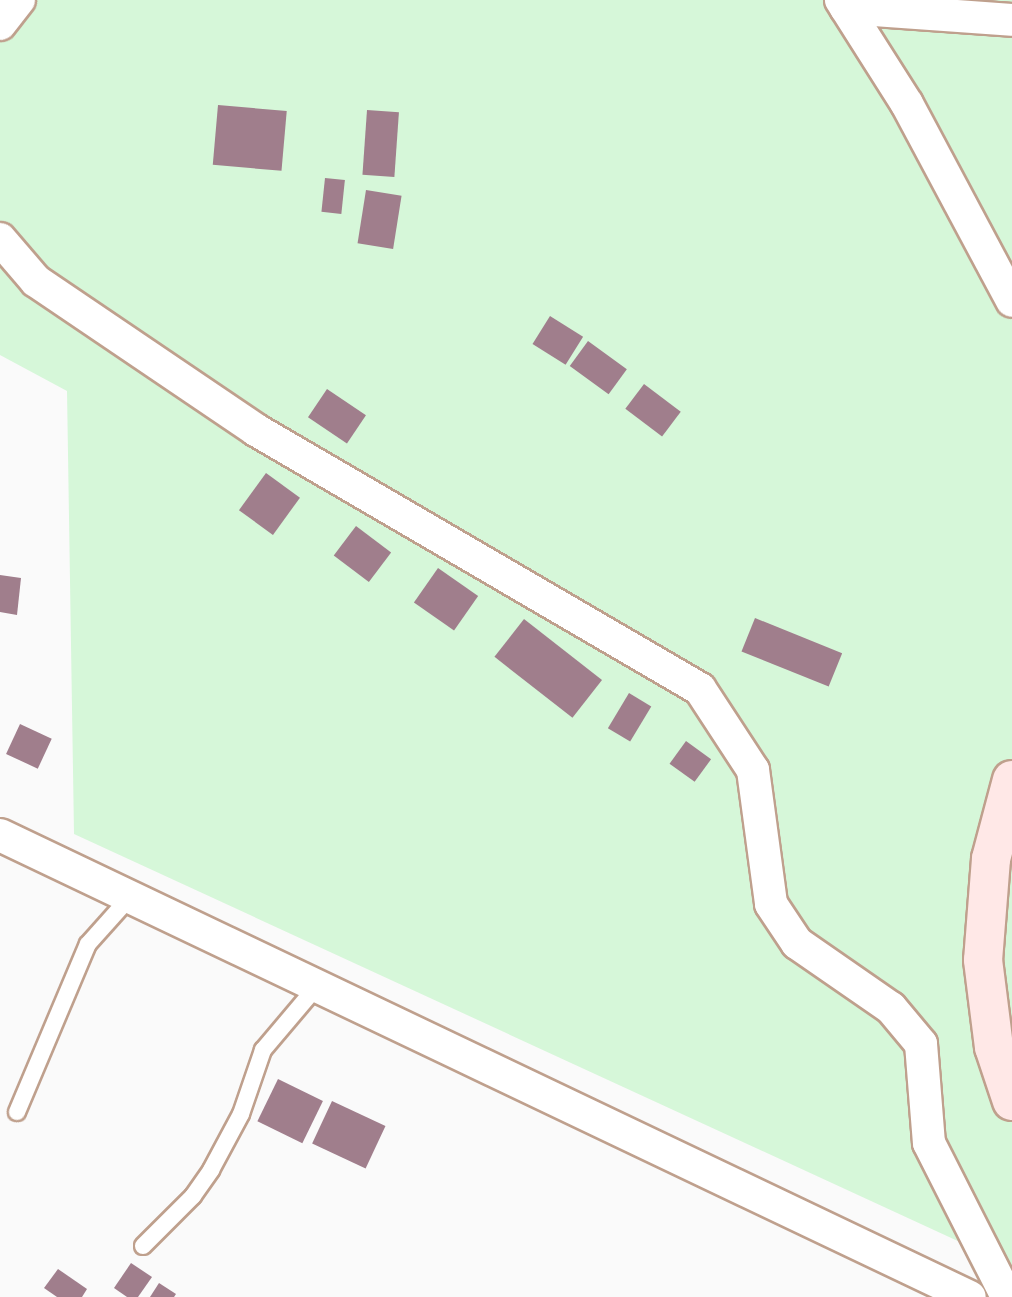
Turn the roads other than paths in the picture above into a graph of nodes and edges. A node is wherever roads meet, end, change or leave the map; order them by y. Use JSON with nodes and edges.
{"nodes":[{"id":1,"x":19,"y":0,"type":"edge"},
{"id":2,"x":843,"y":4,"type":"edge"},
{"id":3,"x":1012,"y":20,"type":"edge"},
{"id":4,"x":0,"y":24,"type":"edge"},
{"id":5,"x":0,"y":239,"type":"edge"},
{"id":6,"x":1012,"y":301,"type":"edge"},
{"id":7,"x":1012,"y":780,"type":"edge"},
{"id":8,"x":0,"y":835,"type":"edge"},
{"id":9,"x":130,"y":897,"type":"junction"},
{"id":10,"x":317,"y":986,"type":"junction"},
{"id":11,"x":1012,"y":1101,"type":"edge"},
{"id":12,"x":17,"y":1112,"type":"dead end"},
{"id":13,"x":143,"y":1246,"type":"dead end"},
{"id":14,"x":970,"y":1297,"type":"edge"},
{"id":15,"x":1007,"y":1297,"type":"edge"}],
"edges":[{"from":1,"to":4,"type":"street"},
{"from":2,"to":3,"type":"street"},
{"from":2,"to":6,"type":"street"},
{"from":5,"to":15,"type":"street"},
{"from":7,"to":11,"type":"main road"},
{"from":8,"to":9,"type":"street"},
{"from":9,"to":10,"type":"street"},
{"from":9,"to":12,"type":"lane"},
{"from":10,"to":13,"type":"lane"},
{"from":10,"to":14,"type":"street"}]}
